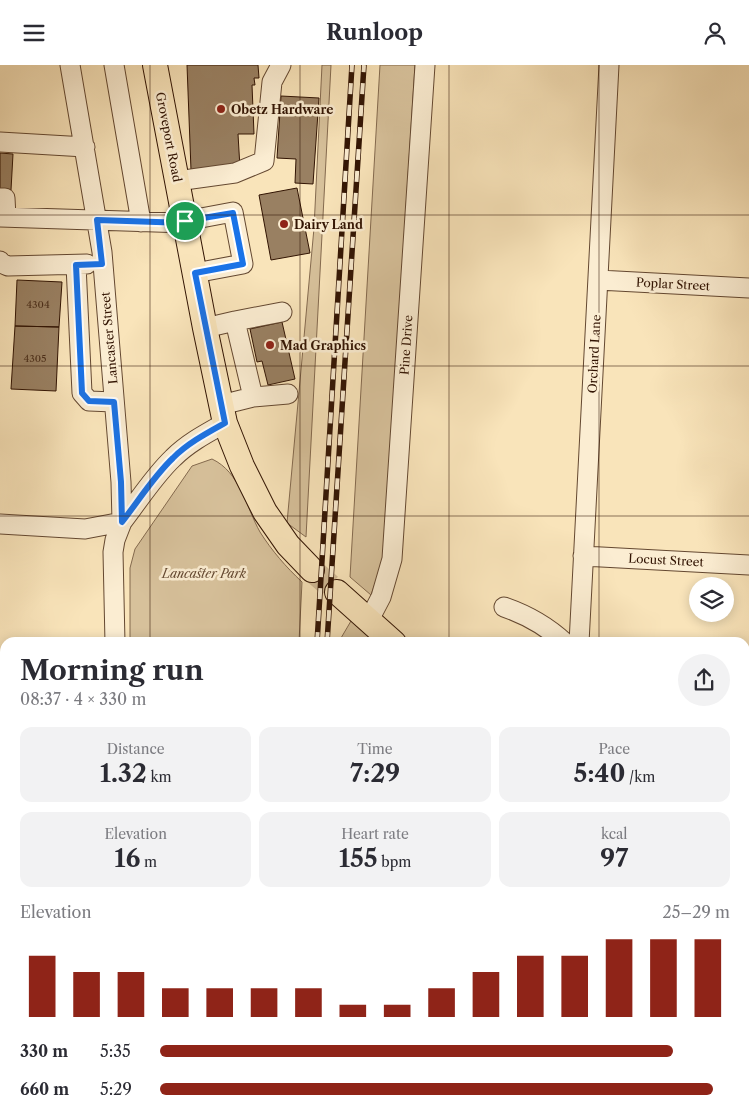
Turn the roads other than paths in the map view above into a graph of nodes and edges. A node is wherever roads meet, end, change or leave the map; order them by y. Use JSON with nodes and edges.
{"nodes":[{"id":1,"x":70,"y":65,"type":"edge"},
{"id":2,"x":114,"y":65,"type":"edge"},
{"id":3,"x":155,"y":65,"type":"edge"},
{"id":4,"x":281,"y":65,"type":"edge"},
{"id":5,"x":425,"y":65,"type":"edge"},
{"id":6,"x":609,"y":65,"type":"edge"},
{"id":7,"x":0,"y":142,"type":"edge"},
{"id":8,"x":85,"y":147,"type":"junction"},
{"id":9,"x":178,"y":181,"type":"junction"},
{"id":10,"x":0,"y":198,"type":"edge"},
{"id":11,"x":3,"y":217,"type":"edge"},
{"id":12,"x":97,"y":220,"type":"junction"},
{"id":13,"x":141,"y":222,"type":"junction"},
{"id":14,"x":185,"y":222,"type":"junction"},
{"id":15,"x":0,"y":261,"type":"edge"},
{"id":16,"x":102,"y":264,"type":"junction"},
{"id":17,"x":76,"y":265,"type":"junction"},
{"id":18,"x":195,"y":273,"type":"junction"},
{"id":19,"x":598,"y":280,"type":"junction"},
{"id":20,"x":749,"y":288,"type":"edge"},
{"id":21,"x":282,"y":312,"type":"dead end"},
{"id":22,"x":235,"y":321,"type":"junction"},
{"id":23,"x":205,"y":328,"type":"junction"},
{"id":24,"x":288,"y":394,"type":"dead end"},
{"id":25,"x":253,"y":397,"type":"junction"},
{"id":26,"x":114,"y":402,"type":"junction"},
{"id":27,"x":223,"y":414,"type":"junction"},
{"id":28,"x":122,"y":522,"type":"junction"},
{"id":29,"x":0,"y":524,"type":"edge"},
{"id":30,"x":583,"y":556,"type":"junction"},
{"id":31,"x":749,"y":565,"type":"edge"},
{"id":32,"x":312,"y":570,"type":"tunnel mouth"},
{"id":33,"x":337,"y":592,"type":"tunnel mouth"},
{"id":34,"x":504,"y":607,"type":"dead end"},
{"id":35,"x":369,"y":620,"type":"junction"},
{"id":36,"x":115,"y":637,"type":"edge"},
{"id":37,"x":387,"y":637,"type":"edge"},
{"id":38,"x":559,"y":637,"type":"edge"},
{"id":39,"x":579,"y":637,"type":"edge"}],
"edges":[{"from":1,"to":8,"type":"street","name":"Lancaster Street"},
{"from":2,"to":13,"type":"street"},
{"from":3,"to":9,"type":"main road","name":"Groveport Road"},
{"from":4,"to":9,"type":"street"},
{"from":5,"to":35,"type":"street","name":"Pine Drive"},
{"from":6,"to":19,"type":"street","name":"Orchard Lane"},
{"from":7,"to":8,"type":"street"},
{"from":8,"to":12,"type":"street","name":"Lancaster Street"},
{"from":9,"to":14,"type":"main road","name":"Groveport Road"},
{"from":10,"to":11,"type":"street"},
{"from":11,"to":12,"type":"street"},
{"from":12,"to":13,"type":"street"},
{"from":12,"to":16,"type":"street","name":"Lancaster Street"},
{"from":13,"to":14,"type":"street"},
{"from":14,"to":18,"type":"main road","name":"Groveport Road"},
{"from":14,"to":18,"type":"street"},
{"from":15,"to":17,"type":"street"},
{"from":16,"to":17,"type":"street"},
{"from":16,"to":26,"type":"street","name":"Lancaster Street"},
{"from":17,"to":26,"type":"street"},
{"from":18,"to":23,"type":"main road","name":"Groveport Road"},
{"from":19,"to":20,"type":"street","name":"Poplar Street"},
{"from":19,"to":30,"type":"street","name":"Orchard Lane"},
{"from":21,"to":22,"type":"street"},
{"from":22,"to":23,"type":"street"},
{"from":22,"to":25,"type":"street"},
{"from":23,"to":27,"type":"main road","name":"Groveport Road"},
{"from":24,"to":25,"type":"street"},
{"from":25,"to":27,"type":"street"},
{"from":26,"to":28,"type":"street","name":"Lancaster Street"},
{"from":27,"to":28,"type":"street"},
{"from":27,"to":32,"type":"main road","name":"Groveport Road"},
{"from":28,"to":29,"type":"street"},
{"from":28,"to":36,"type":"street","name":"Lancaster Street"},
{"from":30,"to":31,"type":"street","name":"Locust Street"},
{"from":30,"to":39,"type":"street","name":"Orchard Lane"},
{"from":33,"to":35,"type":"main road"},
{"from":34,"to":38,"type":"street"},
{"from":35,"to":37,"type":"main road"}]}
